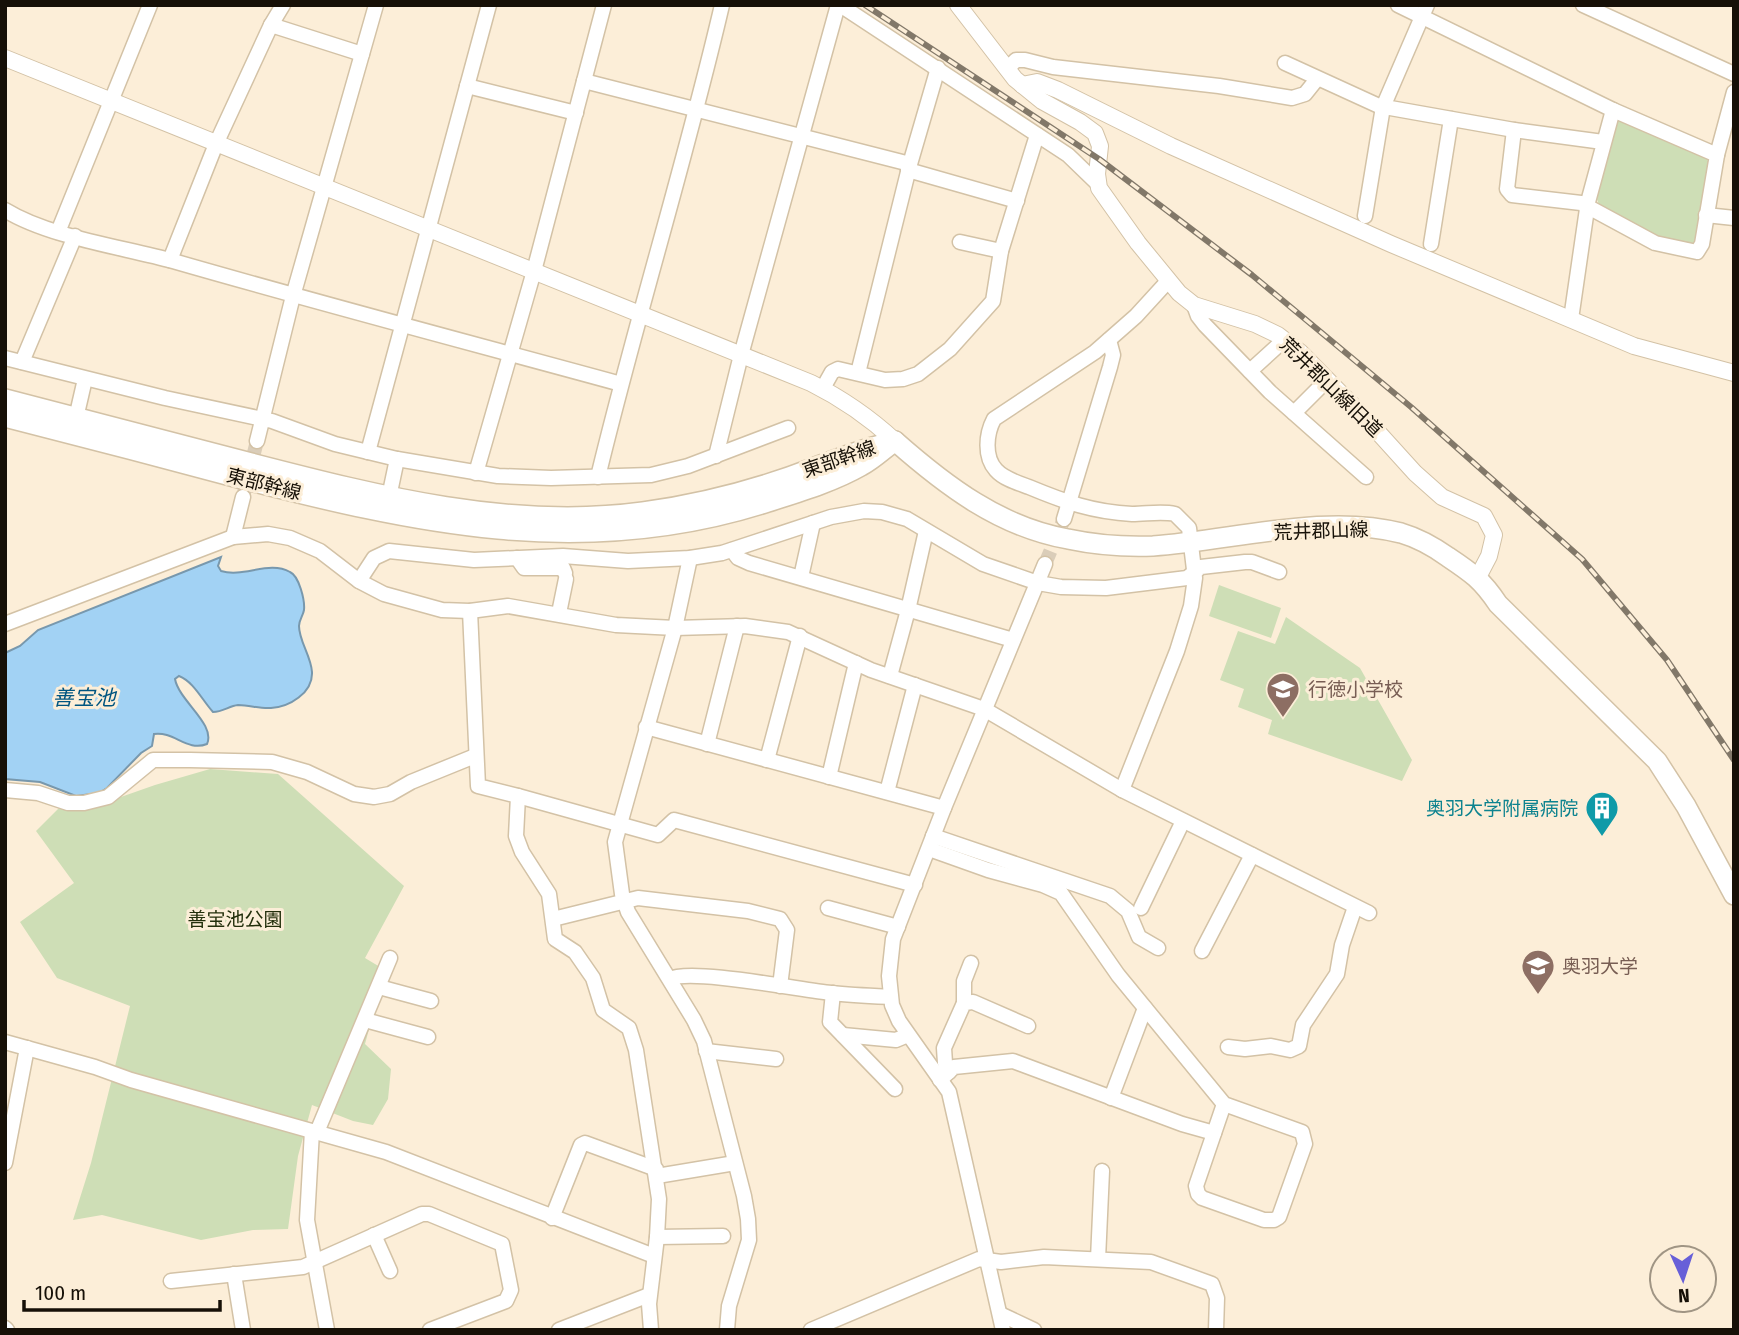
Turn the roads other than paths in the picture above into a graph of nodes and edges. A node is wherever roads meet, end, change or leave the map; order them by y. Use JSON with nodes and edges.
{"nodes":[{"id":1,"x":150,"y":5,"type":"edge"},
{"id":2,"x":283,"y":5,"type":"edge"},
{"id":3,"x":376,"y":5,"type":"edge"},
{"id":4,"x":489,"y":5,"type":"edge"},
{"id":5,"x":604,"y":5,"type":"edge"},
{"id":6,"x":722,"y":5,"type":"edge"},
{"id":7,"x":839,"y":5,"type":"edge"},
{"id":8,"x":958,"y":5,"type":"edge"},
{"id":9,"x":1398,"y":5,"type":"edge"},
{"id":10,"x":1583,"y":5,"type":"edge"},
{"id":11,"x":1425,"y":11,"type":"edge"},
{"id":12,"x":271,"y":25,"type":"junction"},
{"id":13,"x":362,"y":54,"type":"junction"},
{"id":14,"x":5,"y":58,"type":"edge"},
{"id":15,"x":1285,"y":63,"type":"dead end"},
{"id":16,"x":937,"y":68,"type":"junction"},
{"id":17,"x":1007,"y":69,"type":"junction"},
{"id":18,"x":1734,"y":74,"type":"edge"},
{"id":19,"x":1317,"y":79,"type":"junction"},
{"id":20,"x":584,"y":81,"type":"junction"},
{"id":21,"x":1022,"y":85,"type":"junction"},
{"id":22,"x":467,"y":86,"type":"junction"},
{"id":23,"x":1734,"y":92,"type":"edge"},
{"id":24,"x":112,"y":101,"type":"junction"},
{"id":25,"x":1383,"y":107,"type":"junction"},
{"id":26,"x":698,"y":109,"type":"junction"},
{"id":27,"x":1613,"y":110,"type":"junction"},
{"id":28,"x":576,"y":113,"type":"junction"},
{"id":29,"x":1451,"y":119,"type":"junction"},
{"id":30,"x":1514,"y":130,"type":"junction"},
{"id":31,"x":801,"y":135,"type":"junction"},
{"id":32,"x":1037,"y":135,"type":"junction"},
{"id":33,"x":1604,"y":142,"type":"junction"},
{"id":34,"x":216,"y":144,"type":"junction"},
{"id":35,"x":1717,"y":155,"type":"junction"},
{"id":36,"x":909,"y":167,"type":"junction"},
{"id":37,"x":1097,"y":183,"type":"junction"},
{"id":38,"x":325,"y":187,"type":"junction"},
{"id":39,"x":1017,"y":201,"type":"junction"},
{"id":40,"x":1588,"y":206,"type":"junction"},
{"id":41,"x":5,"y":210,"type":"edge"},
{"id":42,"x":1706,"y":215,"type":"junction"},
{"id":43,"x":1365,"y":216,"type":"dead end"},
{"id":44,"x":1734,"y":218,"type":"edge"},
{"id":45,"x":428,"y":229,"type":"junction"},
{"id":46,"x":58,"y":232,"type":"junction"},
{"id":47,"x":75,"y":236,"type":"junction"},
{"id":48,"x":960,"y":242,"type":"dead end"},
{"id":49,"x":1431,"y":244,"type":"dead end"},
{"id":50,"x":1001,"y":251,"type":"junction"},
{"id":51,"x":170,"y":260,"type":"junction"},
{"id":52,"x":534,"y":271,"type":"junction"},
{"id":53,"x":1168,"y":281,"type":"junction"},
{"id":54,"x":293,"y":296,"type":"junction"},
{"id":55,"x":1194,"y":305,"type":"junction"},
{"id":56,"x":639,"y":315,"type":"junction"},
{"id":57,"x":1571,"y":319,"type":"junction"},
{"id":58,"x":402,"y":324,"type":"junction"},
{"id":59,"x":1109,"y":340,"type":"junction"},
{"id":60,"x":1284,"y":340,"type":"junction"},
{"id":61,"x":510,"y":354,"type":"junction"},
{"id":62,"x":741,"y":355,"type":"junction"},
{"id":63,"x":5,"y":358,"type":"edge"},
{"id":64,"x":22,"y":362,"type":"junction"},
{"id":65,"x":1250,"y":371,"type":"junction"},
{"id":66,"x":858,"y":373,"type":"junction"},
{"id":67,"x":1734,"y":373,"type":"edge"},
{"id":68,"x":85,"y":379,"type":"junction"},
{"id":69,"x":1327,"y":380,"type":"junction"},
{"id":70,"x":621,"y":384,"type":"junction"},
{"id":71,"x":823,"y":388,"type":"junction"},
{"id":72,"x":5,"y":399,"type":"edge"},
{"id":73,"x":1294,"y":413,"type":"junction"},
{"id":74,"x":5,"y":417,"type":"edge"},
{"id":75,"x":76,"y":418,"type":"junction"},
{"id":76,"x":262,"y":419,"type":"junction"},
{"id":77,"x":788,"y":428,"type":"dead end"},
{"id":78,"x":257,"y":441,"type":"tunnel mouth"},
{"id":79,"x":895,"y":441,"type":"junction"},
{"id":80,"x":368,"y":452,"type":"junction"},
{"id":81,"x":716,"y":456,"type":"junction"},
{"id":82,"x":397,"y":459,"type":"junction"},
{"id":83,"x":476,"y":473,"type":"junction"},
{"id":84,"x":598,"y":477,"type":"junction"},
{"id":85,"x":1366,"y":477,"type":"dead end"},
{"id":86,"x":243,"y":496,"type":"tunnel mouth"},
{"id":87,"x":389,"y":496,"type":"junction"},
{"id":88,"x":1069,"y":504,"type":"junction"},
{"id":89,"x":1065,"y":519,"type":"tunnel mouth"},
{"id":90,"x":813,"y":523,"type":"junction"},
{"id":91,"x":926,"y":531,"type":"junction"},
{"id":92,"x":583,"y":533,"type":"junction"},
{"id":93,"x":233,"y":537,"type":"junction"},
{"id":94,"x":1191,"y":542,"type":"junction"},
{"id":95,"x":732,"y":550,"type":"junction"},
{"id":96,"x":585,"y":556,"type":"junction"},
{"id":97,"x":517,"y":558,"type":"junction"},
{"id":98,"x":690,"y":558,"type":"junction"},
{"id":99,"x":1045,"y":564,"type":"tunnel mouth"},
{"id":100,"x":1194,"y":571,"type":"junction"},
{"id":101,"x":1279,"y":572,"type":"dead end"},
{"id":102,"x":801,"y":577,"type":"junction"},
{"id":103,"x":1478,"y":577,"type":"junction"},
{"id":104,"x":359,"y":581,"type":"junction"},
{"id":105,"x":1038,"y":583,"type":"junction"},
{"id":106,"x":908,"y":610,"type":"junction"},
{"id":107,"x":470,"y":611,"type":"junction"},
{"id":108,"x":559,"y":613,"type":"junction"},
{"id":109,"x":5,"y":624,"type":"edge"},
{"id":110,"x":737,"y":626,"type":"junction"},
{"id":111,"x":675,"y":628,"type":"junction"},
{"id":112,"x":800,"y":636,"type":"junction"},
{"id":113,"x":1013,"y":640,"type":"junction"},
{"id":114,"x":856,"y":663,"type":"junction"},
{"id":115,"x":890,"y":676,"type":"junction"},
{"id":116,"x":915,"y":685,"type":"junction"},
{"id":117,"x":984,"y":709,"type":"junction"},
{"id":118,"x":646,"y":727,"type":"junction"},
{"id":119,"x":707,"y":744,"type":"junction"},
{"id":120,"x":475,"y":755,"type":"junction"},
{"id":121,"x":767,"y":760,"type":"junction"},
{"id":122,"x":829,"y":777,"type":"junction"},
{"id":123,"x":5,"y":790,"type":"edge"},
{"id":124,"x":1122,"y":790,"type":"junction"},
{"id":125,"x":887,"y":792,"type":"junction"},
{"id":126,"x":518,"y":796,"type":"junction"},
{"id":127,"x":944,"y":808,"type":"junction"},
{"id":128,"x":1183,"y":821,"type":"junction"},
{"id":129,"x":621,"y":823,"type":"junction"},
{"id":130,"x":931,"y":843,"type":"junction"},
{"id":131,"x":1252,"y":855,"type":"junction"},
{"id":132,"x":915,"y":885,"type":"junction"},
{"id":133,"x":1734,"y":895,"type":"edge"},
{"id":134,"x":624,"y":900,"type":"junction"},
{"id":135,"x":828,"y":908,"type":"dead end"},
{"id":136,"x":1141,"y":908,"type":"dead end"},
{"id":137,"x":553,"y":919,"type":"junction"},
{"id":138,"x":898,"y":927,"type":"junction"},
{"id":139,"x":1158,"y":948,"type":"dead end"},
{"id":140,"x":1202,"y":951,"type":"dead end"},
{"id":141,"x":390,"y":958,"type":"dead end"},
{"id":142,"x":971,"y":963,"type":"dead end"},
{"id":143,"x":670,"y":979,"type":"junction"},
{"id":144,"x":780,"y":986,"type":"junction"},
{"id":145,"x":379,"y":987,"type":"junction"},
{"id":146,"x":833,"y":993,"type":"junction"},
{"id":147,"x":891,"y":997,"type":"junction"},
{"id":148,"x":431,"y":1001,"type":"dead end"},
{"id":149,"x":964,"y":1003,"type":"junction"},
{"id":150,"x":1145,"y":1008,"type":"junction"},
{"id":151,"x":365,"y":1020,"type":"junction"},
{"id":152,"x":1028,"y":1027,"type":"dead end"},
{"id":153,"x":842,"y":1035,"type":"junction"},
{"id":154,"x":908,"y":1035,"type":"junction"},
{"id":155,"x":428,"y":1037,"type":"dead end"},
{"id":156,"x":5,"y":1042,"type":"edge"},
{"id":157,"x":1228,"y":1047,"type":"dead end"},
{"id":158,"x":27,"y":1048,"type":"junction"},
{"id":159,"x":706,"y":1051,"type":"junction"},
{"id":160,"x":776,"y":1059,"type":"dead end"},
{"id":161,"x":945,"y":1076,"type":"junction"},
{"id":162,"x":895,"y":1089,"type":"dead end"},
{"id":163,"x":1111,"y":1098,"type":"junction"},
{"id":164,"x":1224,"y":1104,"type":"junction"},
{"id":165,"x":314,"y":1131,"type":"junction"},
{"id":166,"x":1214,"y":1133,"type":"junction"},
{"id":167,"x":5,"y":1163,"type":"edge"},
{"id":168,"x":735,"y":1163,"type":"junction"},
{"id":169,"x":1102,"y":1171,"type":"dead end"},
{"id":170,"x":657,"y":1172,"type":"junction"},
{"id":171,"x":552,"y":1218,"type":"junction"},
{"id":172,"x":374,"y":1236,"type":"junction"},
{"id":173,"x":723,"y":1236,"type":"dead end"},
{"id":174,"x":657,"y":1237,"type":"junction"},
{"id":175,"x":654,"y":1256,"type":"junction"},
{"id":176,"x":987,"y":1259,"type":"junction"},
{"id":177,"x":1098,"y":1259,"type":"junction"},
{"id":178,"x":314,"y":1264,"type":"junction"},
{"id":179,"x":390,"y":1272,"type":"dead end"},
{"id":180,"x":234,"y":1274,"type":"junction"},
{"id":181,"x":171,"y":1280,"type":"dead end"},
{"id":182,"x":649,"y":1295,"type":"junction"},
{"id":183,"x":1000,"y":1314,"type":"junction"},
{"id":184,"x":846,"y":1323,"type":"edge"},
{"id":185,"x":243,"y":1330,"type":"edge"},
{"id":186,"x":327,"y":1330,"type":"edge"},
{"id":187,"x":430,"y":1330,"type":"edge"},
{"id":188,"x":559,"y":1330,"type":"edge"},
{"id":189,"x":651,"y":1330,"type":"edge"},
{"id":190,"x":727,"y":1330,"type":"edge"},
{"id":191,"x":811,"y":1330,"type":"edge"},
{"id":192,"x":1003,"y":1330,"type":"edge"},
{"id":193,"x":1034,"y":1330,"type":"edge"},
{"id":194,"x":1216,"y":1330,"type":"edge"}],
"edges":[{"from":1,"to":24,"type":"street"},
{"from":2,"to":12,"type":"street"},
{"from":3,"to":13,"type":"street"},
{"from":4,"to":22,"type":"street"},
{"from":5,"to":20,"type":"street"},
{"from":6,"to":26,"type":"street"},
{"from":7,"to":16,"type":"street"},
{"from":7,"to":31,"type":"street"},
{"from":8,"to":17,"type":"street"},
{"from":9,"to":11,"type":"street"},
{"from":10,"to":18,"type":"street"},
{"from":11,"to":25,"type":"street"},
{"from":11,"to":27,"type":"street"},
{"from":12,"to":13,"type":"street"},
{"from":12,"to":34,"type":"street"},
{"from":13,"to":38,"type":"street"},
{"from":14,"to":24,"type":"street"},
{"from":15,"to":19,"type":"street"},
{"from":16,"to":32,"type":"street"},
{"from":16,"to":36,"type":"street"},
{"from":17,"to":19,"type":"street"},
{"from":17,"to":21,"type":"street"},
{"from":19,"to":25,"type":"street"},
{"from":20,"to":26,"type":"street"},
{"from":20,"to":28,"type":"street"},
{"from":21,"to":37,"type":"street"},
{"from":21,"to":57,"type":"street"},
{"from":22,"to":28,"type":"street"},
{"from":22,"to":45,"type":"street"},
{"from":23,"to":35,"type":"street"},
{"from":24,"to":34,"type":"street"},
{"from":24,"to":46,"type":"street"},
{"from":25,"to":29,"type":"street"},
{"from":25,"to":43,"type":"street"},
{"from":26,"to":31,"type":"street"},
{"from":26,"to":56,"type":"street"},
{"from":27,"to":33,"type":"street"},
{"from":27,"to":35,"type":"street"},
{"from":28,"to":52,"type":"street"},
{"from":29,"to":30,"type":"street"},
{"from":29,"to":49,"type":"street"},
{"from":30,"to":33,"type":"street"},
{"from":30,"to":40,"type":"street"},
{"from":31,"to":36,"type":"street"},
{"from":31,"to":62,"type":"street"},
{"from":32,"to":37,"type":"street"},
{"from":32,"to":39,"type":"street"},
{"from":33,"to":40,"type":"street"},
{"from":34,"to":38,"type":"street"},
{"from":34,"to":51,"type":"street"},
{"from":35,"to":42,"type":"street"},
{"from":36,"to":39,"type":"street"},
{"from":36,"to":66,"type":"street"},
{"from":37,"to":53,"type":"street","name":"荒井郡山線旧道"},
{"from":38,"to":45,"type":"street"},
{"from":38,"to":54,"type":"street"},
{"from":39,"to":50,"type":"street"},
{"from":40,"to":42,"type":"street"},
{"from":40,"to":57,"type":"street"},
{"from":41,"to":46,"type":"street"},
{"from":42,"to":44,"type":"street"},
{"from":45,"to":52,"type":"street"},
{"from":45,"to":58,"type":"street"},
{"from":46,"to":47,"type":"street"},
{"from":47,"to":51,"type":"street"},
{"from":47,"to":64,"type":"street"},
{"from":48,"to":50,"type":"street"},
{"from":50,"to":66,"type":"street"},
{"from":51,"to":54,"type":"street"},
{"from":52,"to":56,"type":"street"},
{"from":52,"to":61,"type":"street"},
{"from":53,"to":55,"type":"street","name":"荒井郡山線旧道"},
{"from":53,"to":59,"type":"street"},
{"from":54,"to":58,"type":"street"},
{"from":54,"to":76,"type":"street"},
{"from":55,"to":60,"type":"street","name":"荒井郡山線旧道"},
{"from":55,"to":65,"type":"street"},
{"from":56,"to":62,"type":"street"},
{"from":56,"to":70,"type":"street"},
{"from":57,"to":67,"type":"street"},
{"from":58,"to":61,"type":"street"},
{"from":58,"to":80,"type":"street"},
{"from":59,"to":88,"type":"street"},
{"from":59,"to":88,"type":"street"},
{"from":60,"to":65,"type":"street"},
{"from":60,"to":69,"type":"street","name":"荒井郡山線旧道"},
{"from":61,"to":70,"type":"street"},
{"from":61,"to":83,"type":"street"},
{"from":62,"to":71,"type":"street"},
{"from":62,"to":81,"type":"street"},
{"from":63,"to":64,"type":"street"},
{"from":64,"to":68,"type":"street"},
{"from":65,"to":73,"type":"street"},
{"from":66,"to":71,"type":"street"},
{"from":68,"to":75,"type":"street"},
{"from":68,"to":76,"type":"street"},
{"from":69,"to":73,"type":"street"},
{"from":69,"to":103,"type":"street","name":"荒井郡山線旧道"},
{"from":70,"to":84,"type":"street"},
{"from":71,"to":79,"type":"street"},
{"from":72,"to":75,"type":"main road","name":"東部幹線"},
{"from":73,"to":85,"type":"street"},
{"from":74,"to":92,"type":"main road","name":"東部幹線"},
{"from":75,"to":87,"type":"main road","name":"東部幹線"},
{"from":76,"to":78,"type":"street"},
{"from":76,"to":80,"type":"street"},
{"from":77,"to":81,"type":"street"},
{"from":79,"to":87,"type":"main road","name":"東部幹線"},
{"from":79,"to":92,"type":"main road","name":"東部幹線"},
{"from":79,"to":94,"type":"main road","name":"荒井郡山線"},
{"from":80,"to":82,"type":"street"},
{"from":81,"to":84,"type":"street"},
{"from":82,"to":83,"type":"street"},
{"from":82,"to":87,"type":"street"},
{"from":83,"to":84,"type":"street"},
{"from":86,"to":93,"type":"street"},
{"from":88,"to":89,"type":"street"},
{"from":88,"to":94,"type":"street"},
{"from":90,"to":91,"type":"street"},
{"from":90,"to":95,"type":"street"},
{"from":90,"to":102,"type":"street"},
{"from":91,"to":105,"type":"street"},
{"from":91,"to":106,"type":"street"},
{"from":92,"to":96,"type":"street"},
{"from":93,"to":104,"type":"street"},
{"from":93,"to":109,"type":"street"},
{"from":94,"to":100,"type":"street"},
{"from":94,"to":103,"type":"main road","name":"荒井郡山線"},
{"from":95,"to":98,"type":"street"},
{"from":95,"to":102,"type":"street"},
{"from":96,"to":97,"type":"street"},
{"from":96,"to":98,"type":"street"},
{"from":97,"to":104,"type":"street"},
{"from":97,"to":108,"type":"street"},
{"from":98,"to":111,"type":"street"},
{"from":99,"to":105,"type":"street"},
{"from":100,"to":101,"type":"street"},
{"from":100,"to":105,"type":"street"},
{"from":100,"to":124,"type":"street"},
{"from":102,"to":106,"type":"street"},
{"from":103,"to":133,"type":"main road","name":"荒井郡山線"},
{"from":104,"to":107,"type":"street"},
{"from":105,"to":113,"type":"street"},
{"from":106,"to":113,"type":"street"},
{"from":106,"to":115,"type":"street"},
{"from":107,"to":108,"type":"street"},
{"from":107,"to":120,"type":"street"},
{"from":108,"to":111,"type":"street"},
{"from":110,"to":111,"type":"street"},
{"from":110,"to":112,"type":"street"},
{"from":110,"to":119,"type":"street"},
{"from":111,"to":118,"type":"street"},
{"from":112,"to":114,"type":"street"},
{"from":112,"to":121,"type":"street"},
{"from":113,"to":117,"type":"street"},
{"from":114,"to":115,"type":"street"},
{"from":114,"to":122,"type":"street"},
{"from":115,"to":116,"type":"street"},
{"from":116,"to":117,"type":"street"},
{"from":116,"to":125,"type":"street"},
{"from":117,"to":124,"type":"street"},
{"from":117,"to":127,"type":"street"},
{"from":118,"to":119,"type":"street"},
{"from":118,"to":129,"type":"street"},
{"from":119,"to":121,"type":"street"},
{"from":120,"to":123,"type":"street"},
{"from":120,"to":126,"type":"street"},
{"from":121,"to":122,"type":"street"},
{"from":122,"to":125,"type":"street"},
{"from":124,"to":128,"type":"street"},
{"from":125,"to":127,"type":"street"},
{"from":126,"to":129,"type":"street"},
{"from":126,"to":137,"type":"street"},
{"from":127,"to":130,"type":"street"},
{"from":128,"to":131,"type":"street"},
{"from":128,"to":136,"type":"street"},
{"from":129,"to":132,"type":"street"},
{"from":129,"to":134,"type":"street"},
{"from":130,"to":132,"type":"street"},
{"from":130,"to":139,"type":"street"},
{"from":130,"to":150,"type":"street"},
{"from":131,"to":140,"type":"street"},
{"from":131,"to":157,"type":"street"},
{"from":132,"to":138,"type":"street"},
{"from":134,"to":137,"type":"street"},
{"from":134,"to":143,"type":"street"},
{"from":134,"to":144,"type":"street"},
{"from":135,"to":138,"type":"street"},
{"from":137,"to":170,"type":"street"},
{"from":138,"to":147,"type":"street"},
{"from":141,"to":145,"type":"street"},
{"from":142,"to":149,"type":"street"},
{"from":143,"to":144,"type":"street"},
{"from":143,"to":159,"type":"street"},
{"from":144,"to":146,"type":"street"},
{"from":145,"to":148,"type":"street"},
{"from":145,"to":151,"type":"street"},
{"from":146,"to":147,"type":"street"},
{"from":146,"to":153,"type":"street"},
{"from":147,"to":154,"type":"street"},
{"from":149,"to":152,"type":"street"},
{"from":149,"to":161,"type":"street"},
{"from":150,"to":163,"type":"street"},
{"from":150,"to":164,"type":"street"},
{"from":151,"to":155,"type":"street"},
{"from":151,"to":165,"type":"street"},
{"from":153,"to":154,"type":"street"},
{"from":153,"to":162,"type":"street"},
{"from":154,"to":161,"type":"street"},
{"from":156,"to":158,"type":"street"},
{"from":158,"to":165,"type":"street"},
{"from":158,"to":167,"type":"street"},
{"from":159,"to":160,"type":"street"},
{"from":159,"to":168,"type":"street"},
{"from":161,"to":163,"type":"street"},
{"from":161,"to":176,"type":"street"},
{"from":163,"to":166,"type":"street"},
{"from":164,"to":166,"type":"street"},
{"from":164,"to":166,"type":"street"},
{"from":165,"to":171,"type":"street"},
{"from":165,"to":178,"type":"street"},
{"from":168,"to":170,"type":"street"},
{"from":168,"to":190,"type":"street"},
{"from":169,"to":177,"type":"street"},
{"from":170,"to":171,"type":"street"},
{"from":170,"to":174,"type":"street"},
{"from":171,"to":175,"type":"street"},
{"from":172,"to":178,"type":"street"},
{"from":172,"to":179,"type":"street"},
{"from":172,"to":187,"type":"street"},
{"from":173,"to":174,"type":"street"},
{"from":174,"to":175,"type":"street"},
{"from":175,"to":182,"type":"street"},
{"from":176,"to":177,"type":"street"},
{"from":176,"to":183,"type":"street"},
{"from":176,"to":184,"type":"street"},
{"from":177,"to":194,"type":"street"},
{"from":178,"to":180,"type":"street"},
{"from":178,"to":186,"type":"street"},
{"from":180,"to":181,"type":"street"},
{"from":180,"to":185,"type":"street"},
{"from":182,"to":188,"type":"street"},
{"from":182,"to":189,"type":"street"},
{"from":183,"to":192,"type":"street"},
{"from":183,"to":193,"type":"street"},
{"from":184,"to":191,"type":"street"}]}
